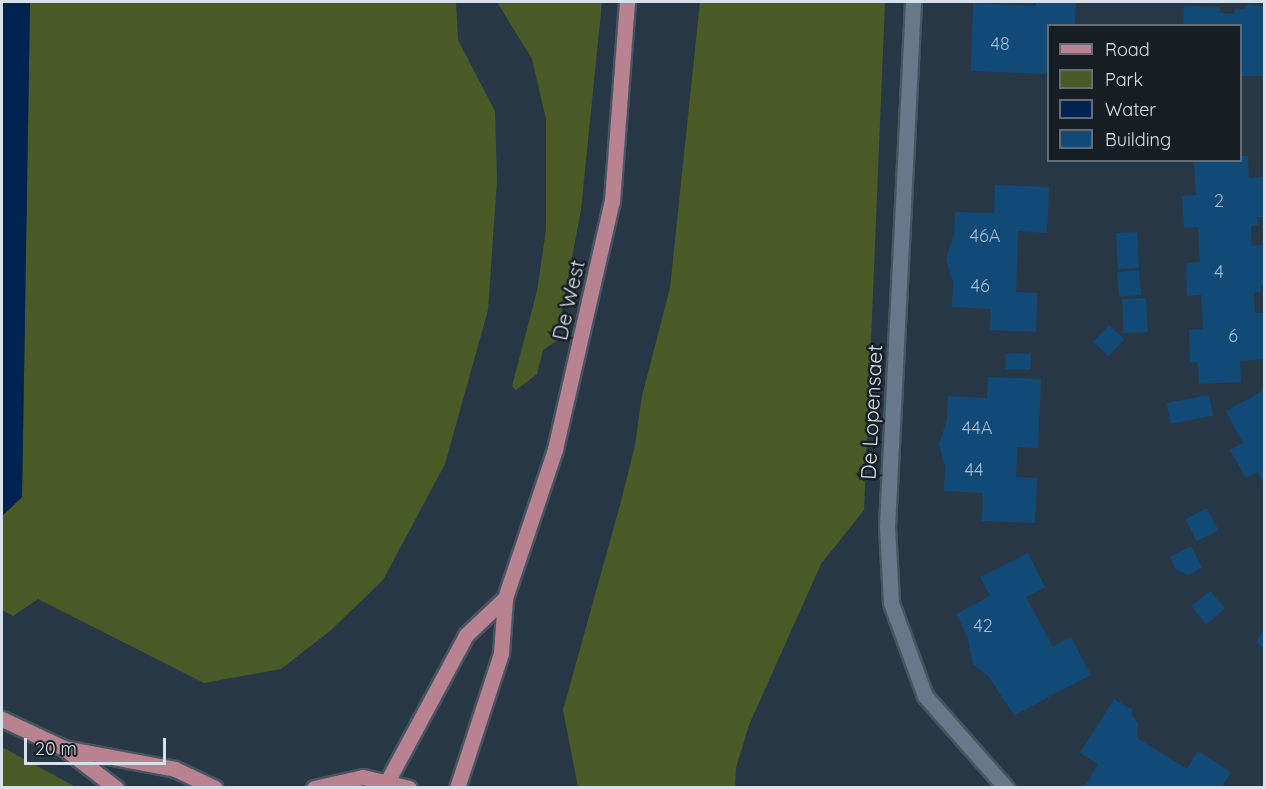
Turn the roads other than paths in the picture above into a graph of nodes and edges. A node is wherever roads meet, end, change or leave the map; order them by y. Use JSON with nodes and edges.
{"nodes":[{"id":1,"x":627,"y":2,"type":"edge"},
{"id":2,"x":913,"y":2,"type":"edge"},
{"id":3,"x":505,"y":598,"type":"junction"},
{"id":4,"x":2,"y":719,"type":"edge"},
{"id":5,"x":64,"y":748,"type":"junction"},
{"id":6,"x":388,"y":780,"type":"junction"},
{"id":7,"x":116,"y":788,"type":"edge"},
{"id":8,"x":215,"y":788,"type":"edge"},
{"id":9,"x":314,"y":788,"type":"edge"},
{"id":10,"x":409,"y":788,"type":"edge"},
{"id":11,"x":457,"y":788,"type":"edge"},
{"id":12,"x":1006,"y":788,"type":"edge"}],
"edges":[{"from":1,"to":3,"type":"main road","name":"De West"},
{"from":2,"to":12,"type":"street","name":"De Lopensaet"},
{"from":3,"to":6,"type":"main road","name":"De West"},
{"from":3,"to":11,"type":"main road","name":"De West"},
{"from":4,"to":5,"type":"main road"},
{"from":5,"to":7,"type":"main road"},
{"from":5,"to":8,"type":"main road"},
{"from":6,"to":9,"type":"main road"},
{"from":6,"to":10,"type":"main road"}]}
